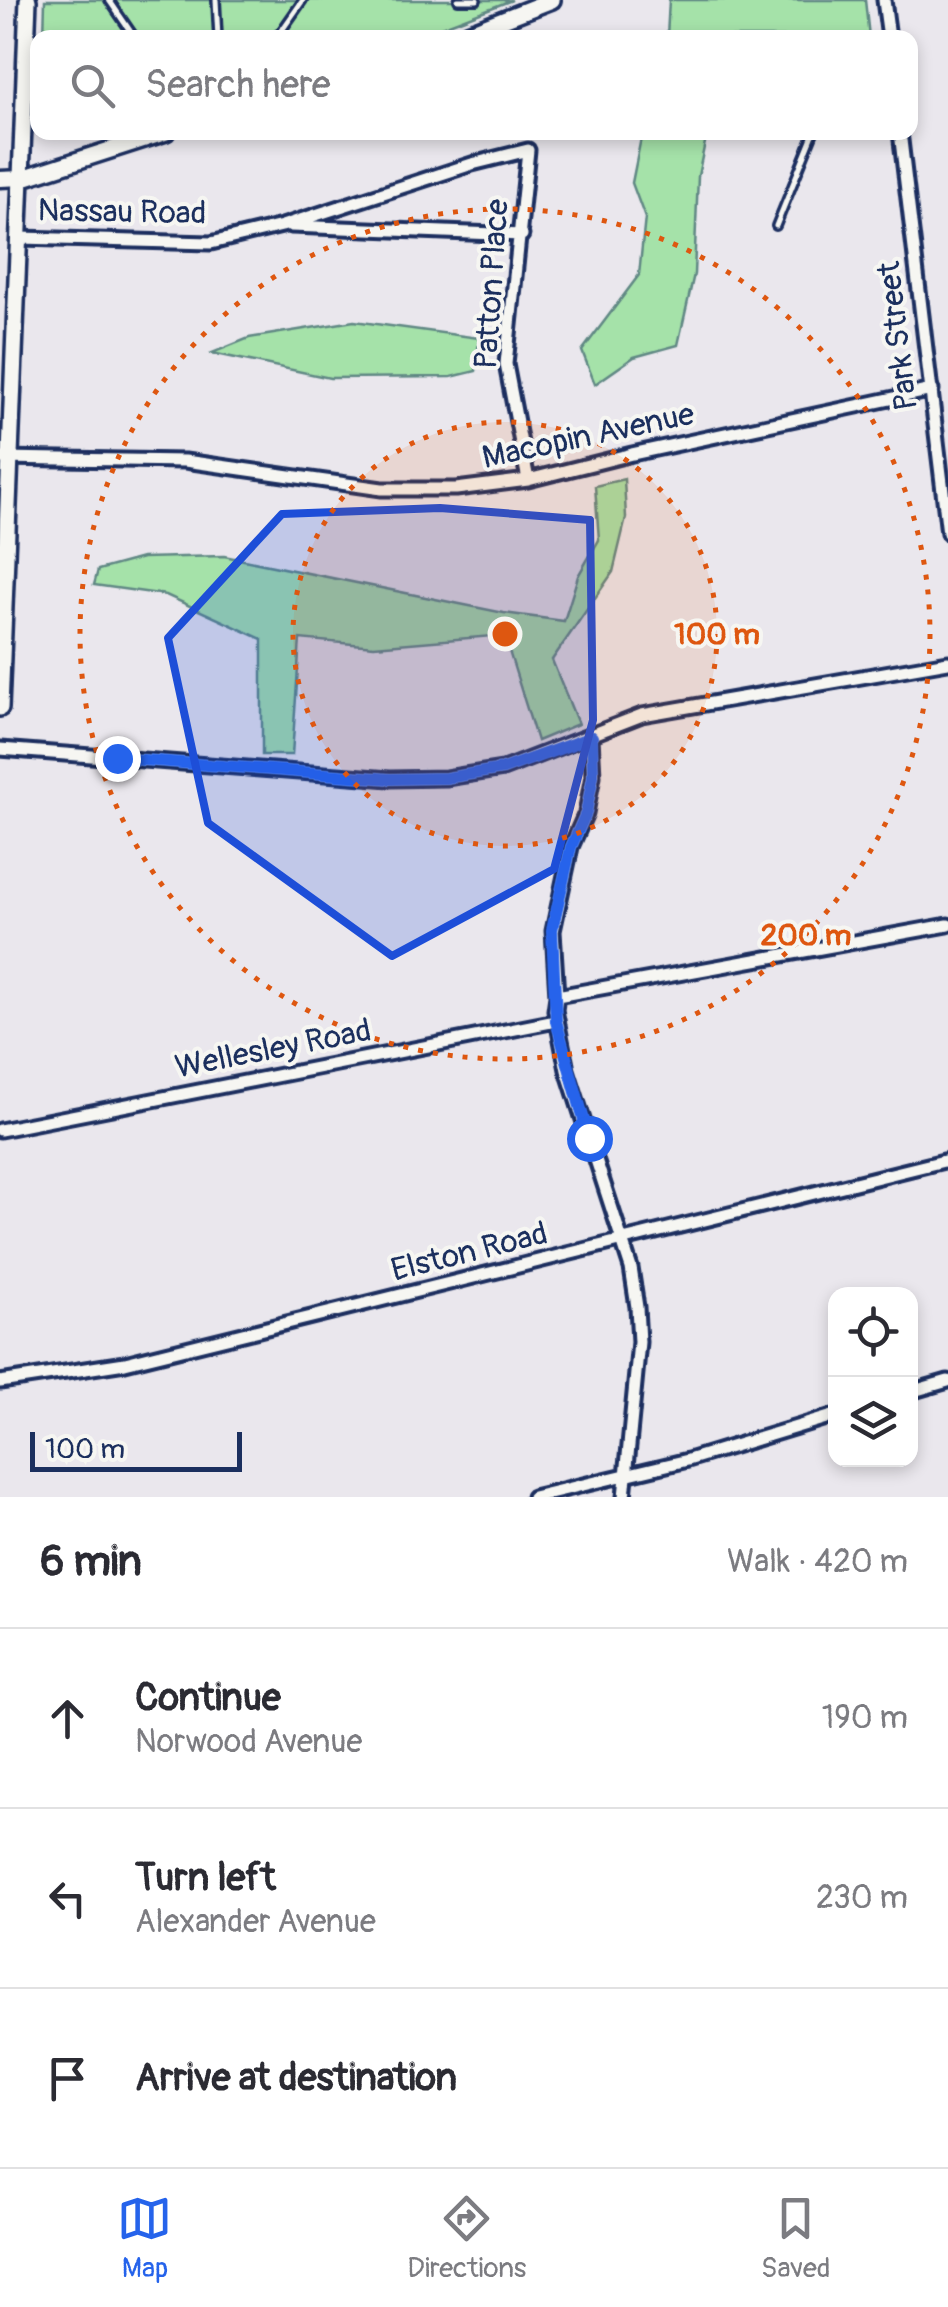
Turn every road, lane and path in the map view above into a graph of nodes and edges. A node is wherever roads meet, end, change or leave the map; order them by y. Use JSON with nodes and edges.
{"nodes":[{"id":1,"x":28,"y":0,"type":"edge"},
{"id":2,"x":109,"y":0,"type":"edge"},
{"id":3,"x":216,"y":0,"type":"edge"},
{"id":4,"x":303,"y":0,"type":"edge"},
{"id":5,"x":458,"y":0,"type":"edge"},
{"id":6,"x":477,"y":0,"type":"edge"},
{"id":7,"x":552,"y":0,"type":"edge"},
{"id":8,"x":884,"y":0,"type":"edge"},
{"id":9,"x":130,"y":30,"type":"edge"},
{"id":10,"x":218,"y":30,"type":"edge"},
{"id":11,"x":282,"y":30,"type":"edge"},
{"id":12,"x":476,"y":30,"type":"edge"},
{"id":13,"x":888,"y":30,"type":"edge"},
{"id":14,"x":141,"y":140,"type":"edge"},
{"id":15,"x":811,"y":140,"type":"edge"},
{"id":16,"x":901,"y":140,"type":"edge"},
{"id":17,"x":528,"y":150,"type":"joint"},
{"id":18,"x":23,"y":178,"type":"junction"},
{"id":19,"x":0,"y":180,"type":"edge"},
{"id":20,"x":282,"y":226,"type":"junction"},
{"id":21,"x":776,"y":226,"type":"dead end"},
{"id":22,"x":522,"y":235,"type":"junction"},
{"id":23,"x":20,"y":238,"type":"junction"},
{"id":24,"x":932,"y":390,"type":"junction"},
{"id":25,"x":6,"y":458,"type":"edge"},
{"id":26,"x":528,"y":480,"type":"junction"},
{"id":27,"x":948,"y":533,"type":"edge"},
{"id":28,"x":948,"y":662,"type":"edge"},
{"id":29,"x":0,"y":708,"type":"edge"},
{"id":30,"x":592,"y":737,"type":"junction"},
{"id":31,"x":0,"y":749,"type":"edge"},
{"id":32,"x":948,"y":925,"type":"edge"},
{"id":33,"x":557,"y":996,"type":"junction"},
{"id":34,"x":556,"y":1021,"type":"junction"},
{"id":35,"x":0,"y":1130,"type":"edge"},
{"id":36,"x":948,"y":1160,"type":"edge"},
{"id":37,"x":622,"y":1242,"type":"junction"},
{"id":38,"x":948,"y":1381,"type":"edge"},
{"id":39,"x":0,"y":1382,"type":"edge"},
{"id":40,"x":918,"y":1390,"type":"edge"},
{"id":41,"x":828,"y":1417,"type":"edge"},
{"id":42,"x":626,"y":1476,"type":"junction"},
{"id":43,"x":533,"y":1497,"type":"edge"},
{"id":44,"x":624,"y":1497,"type":"edge"}],
"edges":[{"from":1,"to":18,"type":"main road"},
{"from":2,"to":9,"type":"lane"},
{"from":3,"to":10,"type":"lane"},
{"from":4,"to":11,"type":"lane"},
{"from":5,"to":6,"type":"lane"},
{"from":7,"to":12,"type":"main road"},
{"from":8,"to":13,"type":"street"},
{"from":14,"to":18,"type":"main road"},
{"from":15,"to":21,"type":"lane"},
{"from":16,"to":24,"type":"street","name":"Park Street"},
{"from":17,"to":20,"type":"street","name":"Nassau Road"},
{"from":17,"to":22,"type":"street","name":"Patton Place"},
{"from":18,"to":19,"type":"street"},
{"from":18,"to":23,"type":"main road"},
{"from":20,"to":22,"type":"street","name":"Nassau Road"},
{"from":20,"to":23,"type":"street","name":"Nassau Road"},
{"from":22,"to":26,"type":"street","name":"Patton Place"},
{"from":23,"to":25,"type":"main road"},
{"from":24,"to":26,"type":"street","name":"Macopin Avenue"},
{"from":24,"to":27,"type":"street","name":"Park Street"},
{"from":25,"to":26,"type":"street","name":"Macopin Avenue"},
{"from":25,"to":29,"type":"main road"},
{"from":28,"to":30,"type":"street"},
{"from":30,"to":31,"type":"street"},
{"from":30,"to":33,"type":"street"},
{"from":32,"to":33,"type":"street"},
{"from":33,"to":34,"type":"street"},
{"from":34,"to":35,"type":"street","name":"Wellesley Road"},
{"from":34,"to":37,"type":"street"},
{"from":36,"to":37,"type":"street","name":"Elston Road"},
{"from":37,"to":39,"type":"street","name":"Elston Road"},
{"from":37,"to":42,"type":"street"},
{"from":38,"to":40,"type":"street"},
{"from":41,"to":42,"type":"street"},
{"from":42,"to":43,"type":"street"},
{"from":42,"to":44,"type":"street"}]}
